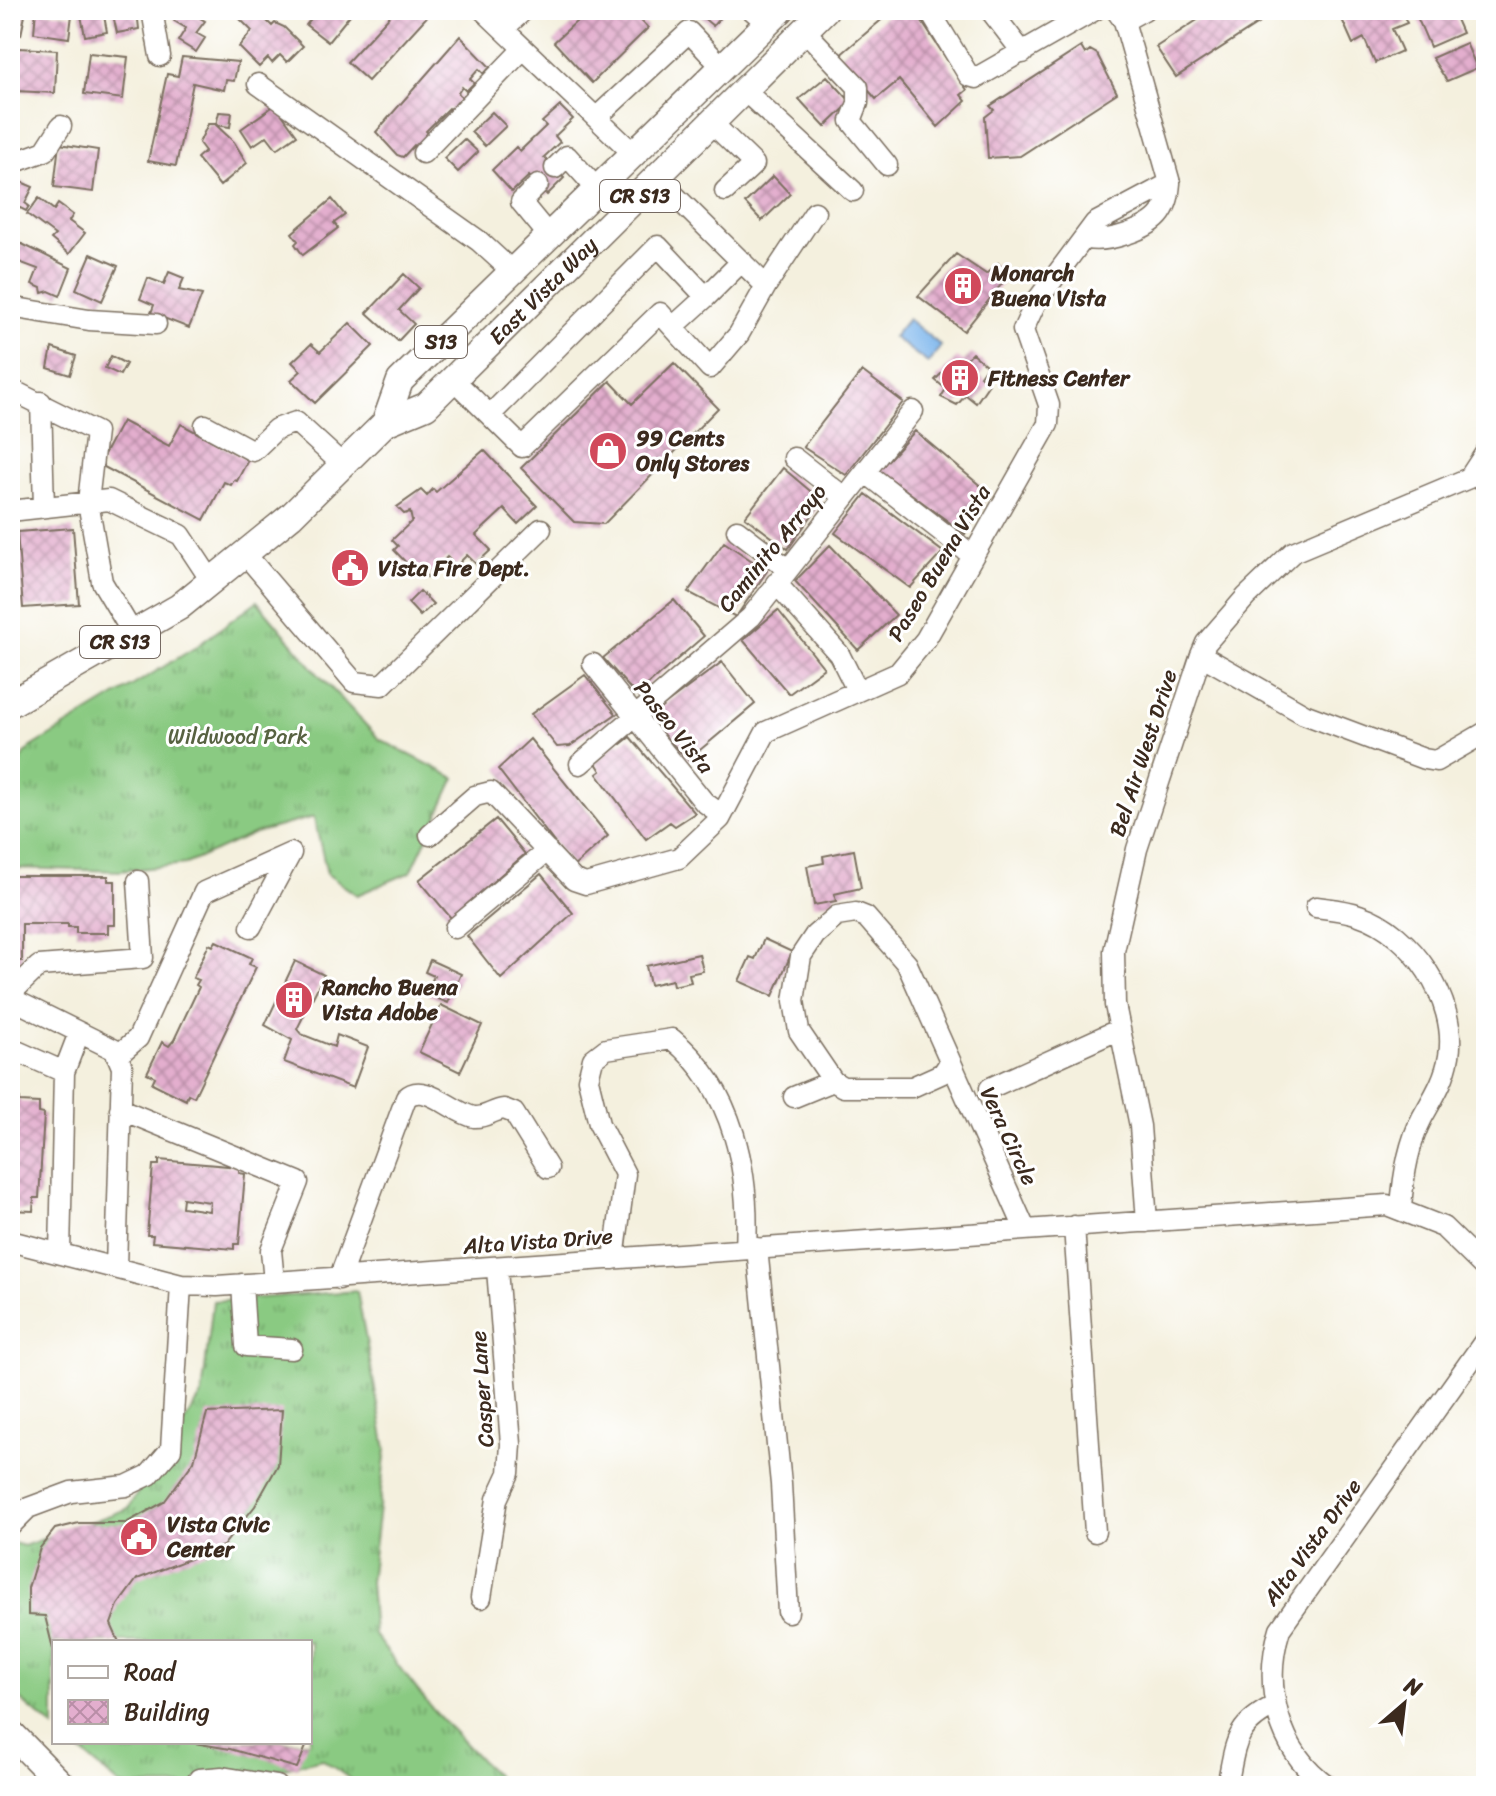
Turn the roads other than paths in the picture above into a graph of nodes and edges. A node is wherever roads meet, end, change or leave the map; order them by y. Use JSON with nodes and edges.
{"nodes":[{"id":1,"x":152,"y":10,"type":"edge"},
{"id":2,"x":483,"y":10,"type":"edge"},
{"id":3,"x":524,"y":10,"type":"edge"},
{"id":4,"x":825,"y":10,"type":"edge"},
{"id":5,"x":929,"y":10,"type":"edge"},
{"id":6,"x":990,"y":10,"type":"edge"},
{"id":7,"x":1095,"y":10,"type":"edge"},
{"id":8,"x":1144,"y":10,"type":"edge"},
{"id":9,"x":767,"y":14,"type":"edge"},
{"id":10,"x":1120,"y":16,"type":"edge"},
{"id":11,"x":1061,"y":18,"type":"edge"},
{"id":12,"x":503,"y":29,"type":"junction"},
{"id":13,"x":805,"y":31,"type":"junction"},
{"id":14,"x":523,"y":49,"type":"junction"},
{"id":15,"x":1023,"y":53,"type":"junction"},
{"id":16,"x":160,"y":56,"type":"dead end"},
{"id":17,"x":722,"y":67,"type":"junction"},
{"id":18,"x":258,"y":84,"type":"dead end"},
{"id":19,"x":746,"y":92,"type":"junction"},
{"id":20,"x":596,"y":118,"type":"junction"},
{"id":21,"x":713,"y":124,"type":"junction"},
{"id":22,"x":61,"y":126,"type":"dead end"},
{"id":23,"x":423,"y":153,"type":"dead end"},
{"id":24,"x":634,"y":154,"type":"junction"},
{"id":25,"x":10,"y":164,"type":"edge"},
{"id":26,"x":887,"y":165,"type":"dead end"},
{"id":27,"x":555,"y":168,"type":"dead end"},
{"id":28,"x":658,"y":179,"type":"junction"},
{"id":29,"x":538,"y":185,"type":"dead end"},
{"id":30,"x":597,"y":189,"type":"junction"},
{"id":31,"x":725,"y":191,"type":"dead end"},
{"id":32,"x":853,"y":191,"type":"dead end"},
{"id":33,"x":815,"y":212,"type":"dead end"},
{"id":34,"x":549,"y":236,"type":"junction"},
{"id":35,"x":742,"y":261,"type":"junction"},
{"id":36,"x":513,"y":272,"type":"junction"},
{"id":37,"x":766,"y":286,"type":"junction"},
{"id":38,"x":706,"y":297,"type":"junction"},
{"id":39,"x":10,"y":307,"type":"edge"},
{"id":40,"x":156,"y":324,"type":"dead end"},
{"id":41,"x":673,"y":327,"type":"junction"},
{"id":42,"x":453,"y":379,"type":"junction"},
{"id":43,"x":10,"y":389,"type":"edge"},
{"id":44,"x":41,"y":402,"type":"junction"},
{"id":45,"x":913,"y":411,"type":"dead end"},
{"id":46,"x":490,"y":415,"type":"junction"},
{"id":47,"x":385,"y":423,"type":"junction"},
{"id":48,"x":205,"y":425,"type":"dead end"},
{"id":49,"x":1486,"y":452,"type":"edge"},
{"id":50,"x":794,"y":458,"type":"dead end"},
{"id":51,"x":343,"y":465,"type":"junction"},
{"id":52,"x":865,"y":472,"type":"junction"},
{"id":53,"x":844,"y":497,"type":"junction"},
{"id":54,"x":88,"y":502,"type":"junction"},
{"id":55,"x":44,"y":507,"type":"junction"},
{"id":56,"x":10,"y":511,"type":"edge"},
{"id":57,"x":541,"y":529,"type":"dead end"},
{"id":58,"x":737,"y":530,"type":"dead end"},
{"id":59,"x":246,"y":555,"type":"junction"},
{"id":60,"x":973,"y":556,"type":"junction"},
{"id":61,"x":782,"y":576,"type":"junction"},
{"id":62,"x":212,"y":582,"type":"junction"},
{"id":63,"x":133,"y":634,"type":"junction"},
{"id":64,"x":1201,"y":655,"type":"junction"},
{"id":65,"x":593,"y":664,"type":"dead end"},
{"id":66,"x":857,"y":690,"type":"junction"},
{"id":67,"x":10,"y":704,"type":"edge"},
{"id":68,"x":635,"y":717,"type":"junction"},
{"id":69,"x":1486,"y":732,"type":"edge"},
{"id":70,"x":580,"y":764,"type":"dead end"},
{"id":71,"x":722,"y":815,"type":"junction"},
{"id":72,"x":430,"y":835,"type":"dead end"},
{"id":73,"x":547,"y":851,"type":"junction"},
{"id":74,"x":138,"y":881,"type":"dead end"},
{"id":75,"x":1316,"y":907,"type":"dead end"},
{"id":76,"x":251,"y":927,"type":"dead end"},
{"id":77,"x":455,"y":928,"type":"dead end"},
{"id":78,"x":143,"y":958,"type":"junction"},
{"id":79,"x":168,"y":971,"type":"junction"},
{"id":80,"x":10,"y":996,"type":"edge"},
{"id":81,"x":1120,"y":1029,"type":"junction"},
{"id":82,"x":79,"y":1033,"type":"junction"},
{"id":83,"x":10,"y":1048,"type":"edge"},
{"id":84,"x":117,"y":1056,"type":"junction"},
{"id":85,"x":949,"y":1064,"type":"junction"},
{"id":86,"x":64,"y":1072,"type":"junction"},
{"id":87,"x":833,"y":1081,"type":"junction"},
{"id":88,"x":990,"y":1088,"type":"dead end"},
{"id":89,"x":794,"y":1097,"type":"dead end"},
{"id":90,"x":120,"y":1109,"type":"junction"},
{"id":91,"x":548,"y":1168,"type":"dead end"},
{"id":92,"x":1401,"y":1208,"type":"junction"},
{"id":93,"x":1147,"y":1222,"type":"junction"},
{"id":94,"x":1074,"y":1226,"type":"junction"},
{"id":95,"x":1025,"y":1229,"type":"junction"},
{"id":96,"x":10,"y":1241,"type":"edge"},
{"id":97,"x":752,"y":1248,"type":"junction"},
{"id":98,"x":60,"y":1254,"type":"junction"},
{"id":99,"x":614,"y":1259,"type":"junction"},
{"id":100,"x":116,"y":1268,"type":"junction"},
{"id":101,"x":497,"y":1269,"type":"junction"},
{"id":102,"x":1486,"y":1269,"type":"edge"},
{"id":103,"x":339,"y":1279,"type":"junction"},
{"id":104,"x":274,"y":1282,"type":"junction"},
{"id":105,"x":242,"y":1284,"type":"junction"},
{"id":106,"x":181,"y":1285,"type":"junction"},
{"id":107,"x":1486,"y":1339,"type":"edge"},
{"id":108,"x":292,"y":1349,"type":"dead end"},
{"id":109,"x":10,"y":1526,"type":"edge"},
{"id":110,"x":1095,"y":1532,"type":"dead end"},
{"id":111,"x":481,"y":1598,"type":"dead end"},
{"id":112,"x":788,"y":1612,"type":"dead end"},
{"id":113,"x":1276,"y":1705,"type":"junction"},
{"id":114,"x":10,"y":1732,"type":"edge"},
{"id":115,"x":63,"y":1786,"type":"edge"},
{"id":116,"x":194,"y":1786,"type":"edge"},
{"id":117,"x":277,"y":1786,"type":"edge"},
{"id":118,"x":1227,"y":1786,"type":"edge"},
{"id":119,"x":1328,"y":1786,"type":"edge"}],
"edges":[{"from":1,"to":16,"type":"street"},
{"from":2,"to":12,"type":"street"},
{"from":3,"to":12,"type":"street"},
{"from":4,"to":13,"type":"main road","name":"East Vista Way","number":"CR S13"},
{"from":5,"to":15,"type":"street"},
{"from":6,"to":15,"type":"street"},
{"from":7,"to":11,"type":"street"},
{"from":8,"to":10,"type":"street"},
{"from":9,"to":17,"type":"main road","name":"East Vista Way","number":"S13"},
{"from":10,"to":60,"type":"street","name":"Paseo Buena Vista"},
{"from":11,"to":15,"type":"street"},
{"from":12,"to":14,"type":"street"},
{"from":13,"to":19,"type":"main road","name":"East Vista Way","number":"CR S13"},
{"from":13,"to":26,"type":"street"},
{"from":14,"to":20,"type":"street"},
{"from":14,"to":23,"type":"street"},
{"from":17,"to":20,"type":"street"},
{"from":17,"to":24,"type":"main road","name":"East Vista Way","number":"S13"},
{"from":17,"to":28,"type":"main road"},
{"from":18,"to":36,"type":"street"},
{"from":19,"to":21,"type":"main road","name":"East Vista Way","number":"CR S13"},
{"from":19,"to":32,"type":"street"},
{"from":20,"to":24,"type":"street"},
{"from":21,"to":28,"type":"main road","name":"East Vista Way","number":"CR S13"},
{"from":21,"to":31,"type":"street"},
{"from":22,"to":25,"type":"street"},
{"from":24,"to":30,"type":"main road","name":"East Vista Way","number":"S13"},
{"from":27,"to":30,"type":"street"},
{"from":28,"to":35,"type":"street"},
{"from":28,"to":42,"type":"main road","name":"East Vista Way","number":"CR S13"},
{"from":29,"to":34,"type":"street"},
{"from":30,"to":34,"type":"main road","name":"East Vista Way","number":"S13"},
{"from":33,"to":37,"type":"street"},
{"from":34,"to":36,"type":"main road","name":"East Vista Way","number":"S13"},
{"from":35,"to":37,"type":"street"},
{"from":35,"to":38,"type":"street"},
{"from":36,"to":47,"type":"main road","name":"East Vista Way","number":"S13"},
{"from":37,"to":41,"type":"street"},
{"from":38,"to":41,"type":"street"},
{"from":38,"to":46,"type":"street"},
{"from":39,"to":40,"type":"street"},
{"from":41,"to":46,"type":"street"},
{"from":42,"to":46,"type":"street"},
{"from":42,"to":47,"type":"main road","name":"East Vista Way","number":"CR S13"},
{"from":43,"to":44,"type":"street"},
{"from":44,"to":54,"type":"street"},
{"from":44,"to":55,"type":"street"},
{"from":45,"to":52,"type":"street","name":"Caminito Arroyo"},
{"from":47,"to":51,"type":"main road","name":"East Vista Way","number":"CR S13"},
{"from":48,"to":51,"type":"street"},
{"from":49,"to":64,"type":"street","name":"Bel Air West Drive"},
{"from":50,"to":53,"type":"street"},
{"from":51,"to":59,"type":"main road","name":"East Vista Way","number":"CR S13"},
{"from":52,"to":53,"type":"street","name":"Caminito Arroyo"},
{"from":52,"to":60,"type":"street"},
{"from":53,"to":61,"type":"street","name":"Caminito Arroyo"},
{"from":54,"to":55,"type":"street"},
{"from":54,"to":62,"type":"street"},
{"from":54,"to":63,"type":"street"},
{"from":55,"to":56,"type":"street"},
{"from":57,"to":59,"type":"street"},
{"from":58,"to":61,"type":"street"},
{"from":59,"to":62,"type":"main road","name":"East Vista Way","number":"CR S13"},
{"from":60,"to":66,"type":"street","name":"Paseo Buena Vista"},
{"from":61,"to":66,"type":"street"},
{"from":61,"to":68,"type":"street","name":"Caminito Arroyo"},
{"from":62,"to":63,"type":"main road","name":"East Vista Way","number":"CR S13"},
{"from":63,"to":67,"type":"main road","name":"East Vista Way","number":"CR S13"},
{"from":64,"to":69,"type":"street"},
{"from":64,"to":81,"type":"street","name":"Bel Air West Drive"},
{"from":65,"to":68,"type":"street","name":"Paseo Vista"},
{"from":66,"to":71,"type":"street","name":"Paseo Buena Vista"},
{"from":68,"to":70,"type":"street","name":"Caminito Arroyo"},
{"from":68,"to":71,"type":"street","name":"Paseo Vista"},
{"from":71,"to":73,"type":"street","name":"Paseo Buena Vista"},
{"from":72,"to":73,"type":"street","name":"Paseo Buena Vista"},
{"from":73,"to":77,"type":"street"},
{"from":74,"to":78,"type":"street"},
{"from":75,"to":92,"type":"street"},
{"from":76,"to":79,"type":"street"},
{"from":78,"to":79,"type":"street"},
{"from":78,"to":80,"type":"street"},
{"from":79,"to":84,"type":"street"},
{"from":80,"to":82,"type":"street"},
{"from":81,"to":88,"type":"street"},
{"from":81,"to":93,"type":"street","name":"Bel Air West Drive"},
{"from":82,"to":84,"type":"street"},
{"from":82,"to":86,"type":"street"},
{"from":83,"to":86,"type":"street"},
{"from":84,"to":90,"type":"street"},
{"from":85,"to":87,"type":"street"},
{"from":85,"to":87,"type":"street","name":"Vera Circle"},
{"from":85,"to":95,"type":"street","name":"Vera Circle"},
{"from":86,"to":98,"type":"street"},
{"from":87,"to":89,"type":"street"},
{"from":90,"to":100,"type":"street"},
{"from":90,"to":104,"type":"street"},
{"from":91,"to":103,"type":"street"},
{"from":92,"to":93,"type":"street","name":"Alta Vista Drive"},
{"from":92,"to":102,"type":"street","name":"Alta Vista Drive"},
{"from":93,"to":94,"type":"street","name":"Alta Vista Drive"},
{"from":94,"to":95,"type":"street","name":"Alta Vista Drive"},
{"from":94,"to":110,"type":"street"},
{"from":95,"to":97,"type":"street","name":"Alta Vista Drive"},
{"from":96,"to":98,"type":"street","name":"Alta Vista Drive"},
{"from":97,"to":99,"type":"street","name":"Alta Vista Drive"},
{"from":97,"to":99,"type":"street"},
{"from":97,"to":112,"type":"street"},
{"from":98,"to":100,"type":"street","name":"Alta Vista Drive"},
{"from":99,"to":101,"type":"street","name":"Alta Vista Drive"},
{"from":100,"to":106,"type":"street","name":"Alta Vista Drive"},
{"from":101,"to":103,"type":"street","name":"Alta Vista Drive"},
{"from":101,"to":111,"type":"street","name":"Casper Lane"},
{"from":103,"to":104,"type":"street","name":"Alta Vista Drive"},
{"from":104,"to":105,"type":"street","name":"Alta Vista Drive"},
{"from":105,"to":106,"type":"street","name":"Alta Vista Drive"},
{"from":105,"to":108,"type":"street"},
{"from":106,"to":109,"type":"street"},
{"from":107,"to":113,"type":"street","name":"Alta Vista Drive"},
{"from":113,"to":118,"type":"street"},
{"from":113,"to":119,"type":"street","name":"Alta Vista Drive"},
{"from":114,"to":115,"type":"main road"},
{"from":116,"to":117,"type":"street"}]}
